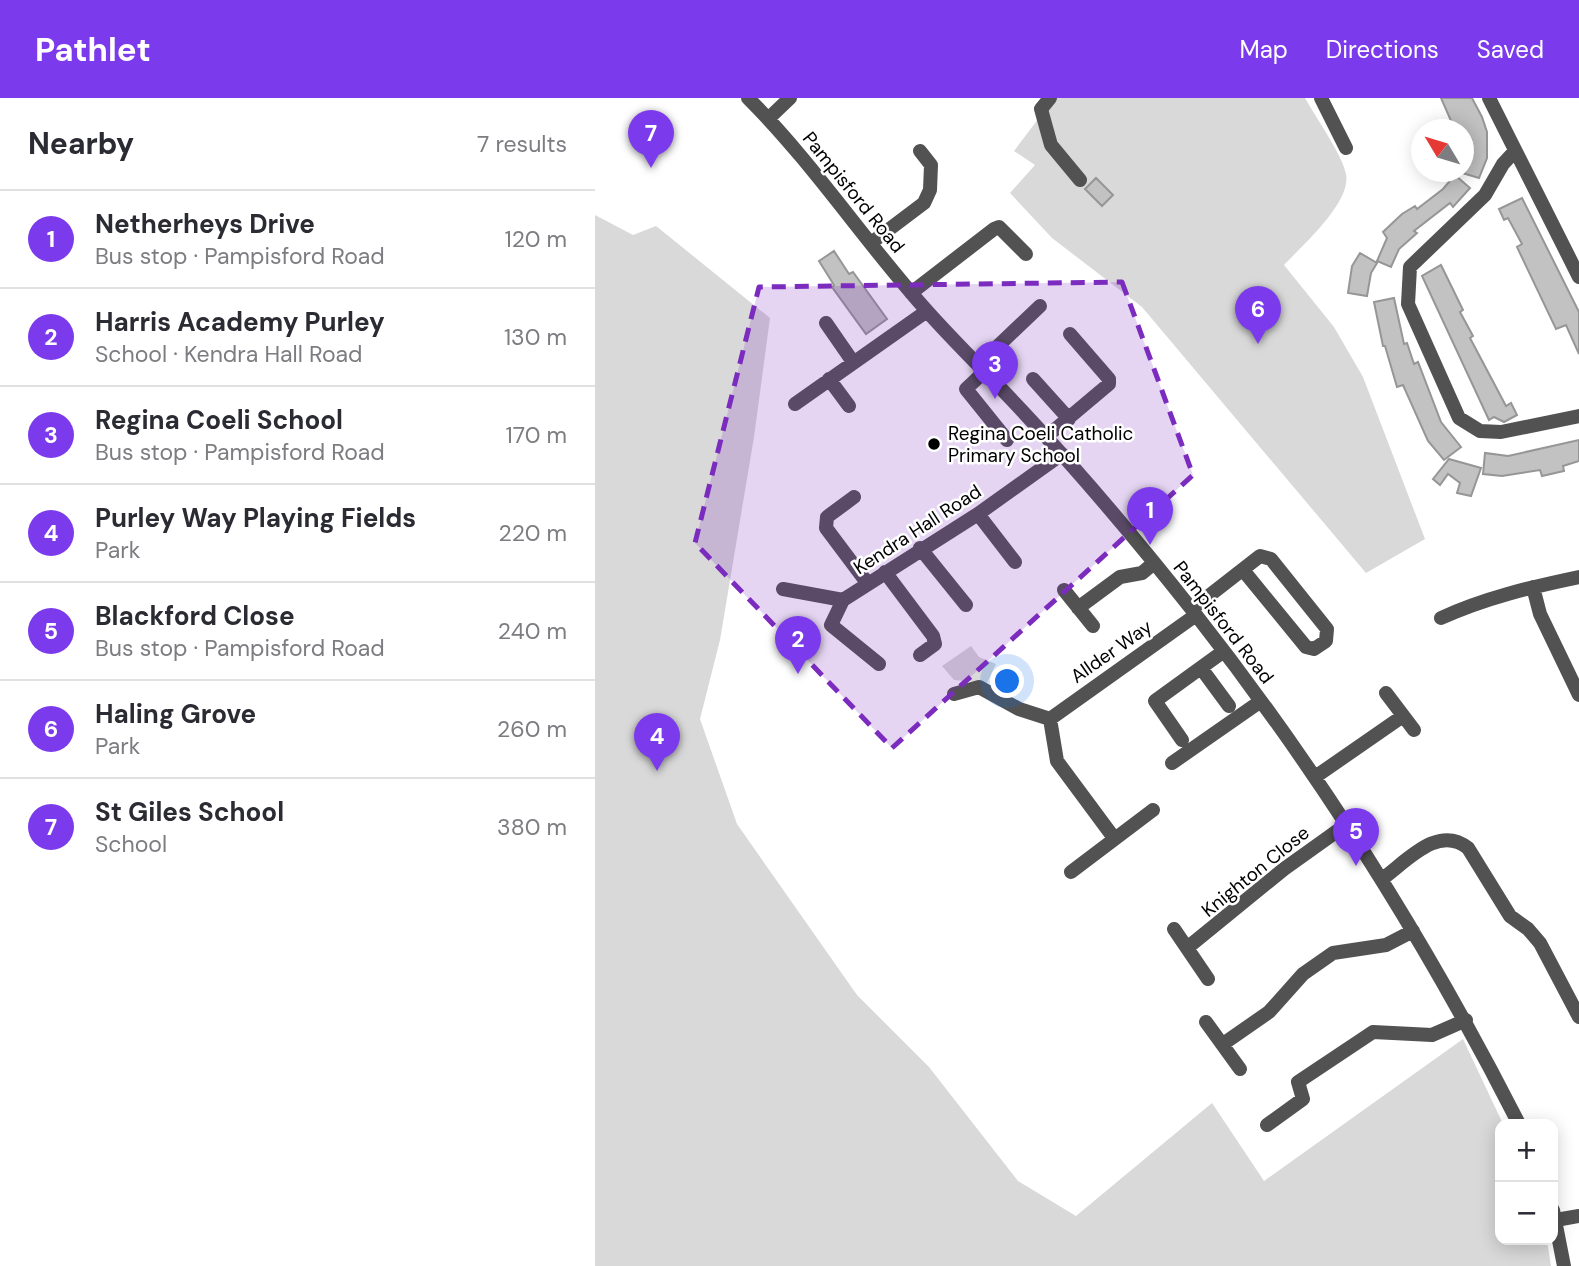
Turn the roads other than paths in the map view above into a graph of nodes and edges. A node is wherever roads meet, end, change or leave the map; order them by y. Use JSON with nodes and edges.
{"nodes":[{"id":1,"x":748,"y":98,"type":"edge"},
{"id":2,"x":790,"y":98,"type":"edge"},
{"id":3,"x":1321,"y":98,"type":"edge"},
{"id":4,"x":1489,"y":98,"type":"edge"},
{"id":5,"x":1046,"y":103,"type":"edge"},
{"id":6,"x":768,"y":119,"type":"junction"},
{"id":7,"x":1346,"y":148,"type":"dead end"},
{"id":8,"x":920,"y":151,"type":"dead end"},
{"id":9,"x":1515,"y":152,"type":"junction"},
{"id":10,"x":1080,"y":180,"type":"dead end"},
{"id":11,"x":871,"y":243,"type":"junction"},
{"id":12,"x":1026,"y":254,"type":"dead end"},
{"id":13,"x":1579,"y":277,"type":"edge"},
{"id":14,"x":911,"y":293,"type":"junction"},
{"id":15,"x":1040,"y":306,"type":"dead end"},
{"id":16,"x":927,"y":311,"type":"junction"},
{"id":17,"x":827,"y":323,"type":"dead end"},
{"id":18,"x":1070,"y":334,"type":"dead end"},
{"id":19,"x":853,"y":362,"type":"junction"},
{"id":20,"x":981,"y":368,"type":"junction"},
{"id":21,"x":829,"y":379,"type":"junction"},
{"id":22,"x":1033,"y":379,"type":"dead end"},
{"id":23,"x":795,"y":404,"type":"dead end"},
{"id":24,"x":849,"y":406,"type":"dead end"},
{"id":25,"x":1579,"y":416,"type":"edge"},
{"id":26,"x":1069,"y":419,"type":"junction"},
{"id":27,"x":1047,"y":438,"type":"junction"},
{"id":28,"x":1007,"y":440,"type":"dead end"},
{"id":29,"x":1062,"y":454,"type":"junction"},
{"id":30,"x":854,"y":497,"type":"dead end"},
{"id":31,"x":978,"y":514,"type":"junction"},
{"id":32,"x":920,"y":548,"type":"junction"},
{"id":33,"x":1015,"y":562,"type":"dead end"},
{"id":34,"x":1154,"y":564,"type":"junction"},
{"id":35,"x":1243,"y":570,"type":"junction"},
{"id":36,"x":885,"y":572,"type":"junction"},
{"id":37,"x":1579,"y":577,"type":"edge"},
{"id":38,"x":867,"y":584,"type":"junction"},
{"id":39,"x":1533,"y":587,"type":"junction"},
{"id":40,"x":783,"y":589,"type":"dead end"},
{"id":41,"x":1064,"y":590,"type":"dead end"},
{"id":42,"x":843,"y":600,"type":"junction"},
{"id":43,"x":966,"y":605,"type":"dead end"},
{"id":44,"x":1078,"y":608,"type":"junction"},
{"id":45,"x":1194,"y":612,"type":"junction"},
{"id":46,"x":1441,"y":618,"type":"dead end"},
{"id":47,"x":1093,"y":626,"type":"dead end"},
{"id":48,"x":1224,"y":651,"type":"junction"},
{"id":49,"x":920,"y":655,"type":"dead end"},
{"id":50,"x":879,"y":664,"type":"dead end"},
{"id":51,"x":1201,"y":668,"type":"junction"},
{"id":52,"x":1387,"y":693,"type":"dead end"},
{"id":53,"x":954,"y":694,"type":"dead end"},
{"id":54,"x":1579,"y":695,"type":"edge"},
{"id":55,"x":1261,"y":701,"type":"junction"},
{"id":56,"x":1229,"y":706,"type":"dead end"},
{"id":57,"x":1403,"y":716,"type":"junction"},
{"id":58,"x":1050,"y":719,"type":"junction"},
{"id":59,"x":1414,"y":730,"type":"dead end"},
{"id":60,"x":1182,"y":740,"type":"dead end"},
{"id":61,"x":1172,"y":763,"type":"dead end"},
{"id":62,"x":1315,"y":777,"type":"junction"},
{"id":63,"x":1153,"y":810,"type":"dead end"},
{"id":64,"x":1347,"y":824,"type":"junction"},
{"id":65,"x":1114,"y":838,"type":"junction"},
{"id":66,"x":1071,"y":872,"type":"dead end"},
{"id":67,"x":1382,"y":879,"type":"junction"},
{"id":68,"x":1174,"y":929,"type":"dead end"},
{"id":69,"x":1413,"y":931,"type":"junction"},
{"id":70,"x":1187,"y":948,"type":"junction"},
{"id":71,"x":1208,"y":979,"type":"dead end"},
{"id":72,"x":1579,"y":1017,"type":"edge"},
{"id":73,"x":1466,"y":1020,"type":"junction"},
{"id":74,"x":1206,"y":1022,"type":"dead end"},
{"id":75,"x":1223,"y":1044,"type":"junction"},
{"id":76,"x":1240,"y":1069,"type":"dead end"},
{"id":77,"x":1516,"y":1119,"type":"edge"},
{"id":78,"x":1267,"y":1125,"type":"dead end"},
{"id":79,"x":1558,"y":1215,"type":"edge"},
{"id":80,"x":1579,"y":1216,"type":"edge"},
{"id":81,"x":1558,"y":1235,"type":"edge"},
{"id":82,"x":1564,"y":1266,"type":"edge"}],
"edges":[{"from":1,"to":6,"type":"street","name":"Pampisford Road"},
{"from":2,"to":6,"type":"street"},
{"from":3,"to":7,"type":"street"},
{"from":4,"to":9,"type":"street"},
{"from":5,"to":10,"type":"street"},
{"from":6,"to":11,"type":"street","name":"Pampisford Road"},
{"from":8,"to":11,"type":"street"},
{"from":9,"to":13,"type":"street"},
{"from":9,"to":25,"type":"street"},
{"from":11,"to":14,"type":"street","name":"Pampisford Road"},
{"from":12,"to":14,"type":"street"},
{"from":14,"to":16,"type":"street","name":"Pampisford Road"},
{"from":15,"to":20,"type":"street"},
{"from":16,"to":19,"type":"street"},
{"from":16,"to":20,"type":"street","name":"Pampisford Road"},
{"from":17,"to":19,"type":"street"},
{"from":18,"to":26,"type":"street"},
{"from":19,"to":21,"type":"street"},
{"from":20,"to":27,"type":"street","name":"Pampisford Road"},
{"from":20,"to":28,"type":"street"},
{"from":21,"to":23,"type":"street"},
{"from":21,"to":24,"type":"street"},
{"from":22,"to":26,"type":"street"},
{"from":26,"to":27,"type":"street"},
{"from":27,"to":29,"type":"street","name":"Pampisford Road"},
{"from":29,"to":31,"type":"street","name":"Kendra Hall Road"},
{"from":29,"to":34,"type":"street","name":"Pampisford Road"},
{"from":30,"to":38,"type":"street"},
{"from":31,"to":32,"type":"street","name":"Kendra Hall Road"},
{"from":31,"to":33,"type":"street"},
{"from":32,"to":36,"type":"street","name":"Kendra Hall Road"},
{"from":32,"to":43,"type":"street"},
{"from":34,"to":44,"type":"street"},
{"from":34,"to":45,"type":"street","name":"Pampisford Road"},
{"from":35,"to":35,"type":"street","name":"Allder Way"},
{"from":35,"to":45,"type":"street","name":"Allder Way"},
{"from":36,"to":38,"type":"street","name":"Kendra Hall Road"},
{"from":36,"to":49,"type":"street"},
{"from":37,"to":39,"type":"street"},
{"from":38,"to":42,"type":"street","name":"Kendra Hall Road"},
{"from":39,"to":46,"type":"street"},
{"from":39,"to":54,"type":"street"},
{"from":40,"to":42,"type":"street","name":"Kendra Hall Road"},
{"from":41,"to":44,"type":"street"},
{"from":42,"to":50,"type":"street"},
{"from":44,"to":47,"type":"street"},
{"from":45,"to":48,"type":"street","name":"Pampisford Road"},
{"from":45,"to":58,"type":"street","name":"Allder Way"},
{"from":48,"to":51,"type":"street"},
{"from":48,"to":55,"type":"street","name":"Pampisford Road"},
{"from":51,"to":56,"type":"street"},
{"from":51,"to":60,"type":"street"},
{"from":52,"to":57,"type":"street"},
{"from":53,"to":58,"type":"street"},
{"from":55,"to":61,"type":"street"},
{"from":55,"to":62,"type":"street","name":"Pampisford Road"},
{"from":57,"to":59,"type":"street"},
{"from":57,"to":62,"type":"street"},
{"from":58,"to":65,"type":"street"},
{"from":62,"to":64,"type":"street","name":"Pampisford Road"},
{"from":63,"to":65,"type":"street"},
{"from":64,"to":67,"type":"street","name":"Pampisford Road"},
{"from":64,"to":70,"type":"street","name":"Knighton Close"},
{"from":65,"to":66,"type":"street"},
{"from":67,"to":69,"type":"street","name":"Pampisford Road"},
{"from":67,"to":72,"type":"street"},
{"from":68,"to":70,"type":"street"},
{"from":69,"to":73,"type":"street","name":"Pampisford Road"},
{"from":69,"to":75,"type":"street"},
{"from":70,"to":71,"type":"street"},
{"from":73,"to":77,"type":"street","name":"Pampisford Road"},
{"from":73,"to":78,"type":"street"},
{"from":74,"to":75,"type":"street"},
{"from":75,"to":76,"type":"street"},
{"from":79,"to":80,"type":"street"},
{"from":81,"to":82,"type":"street"}]}
